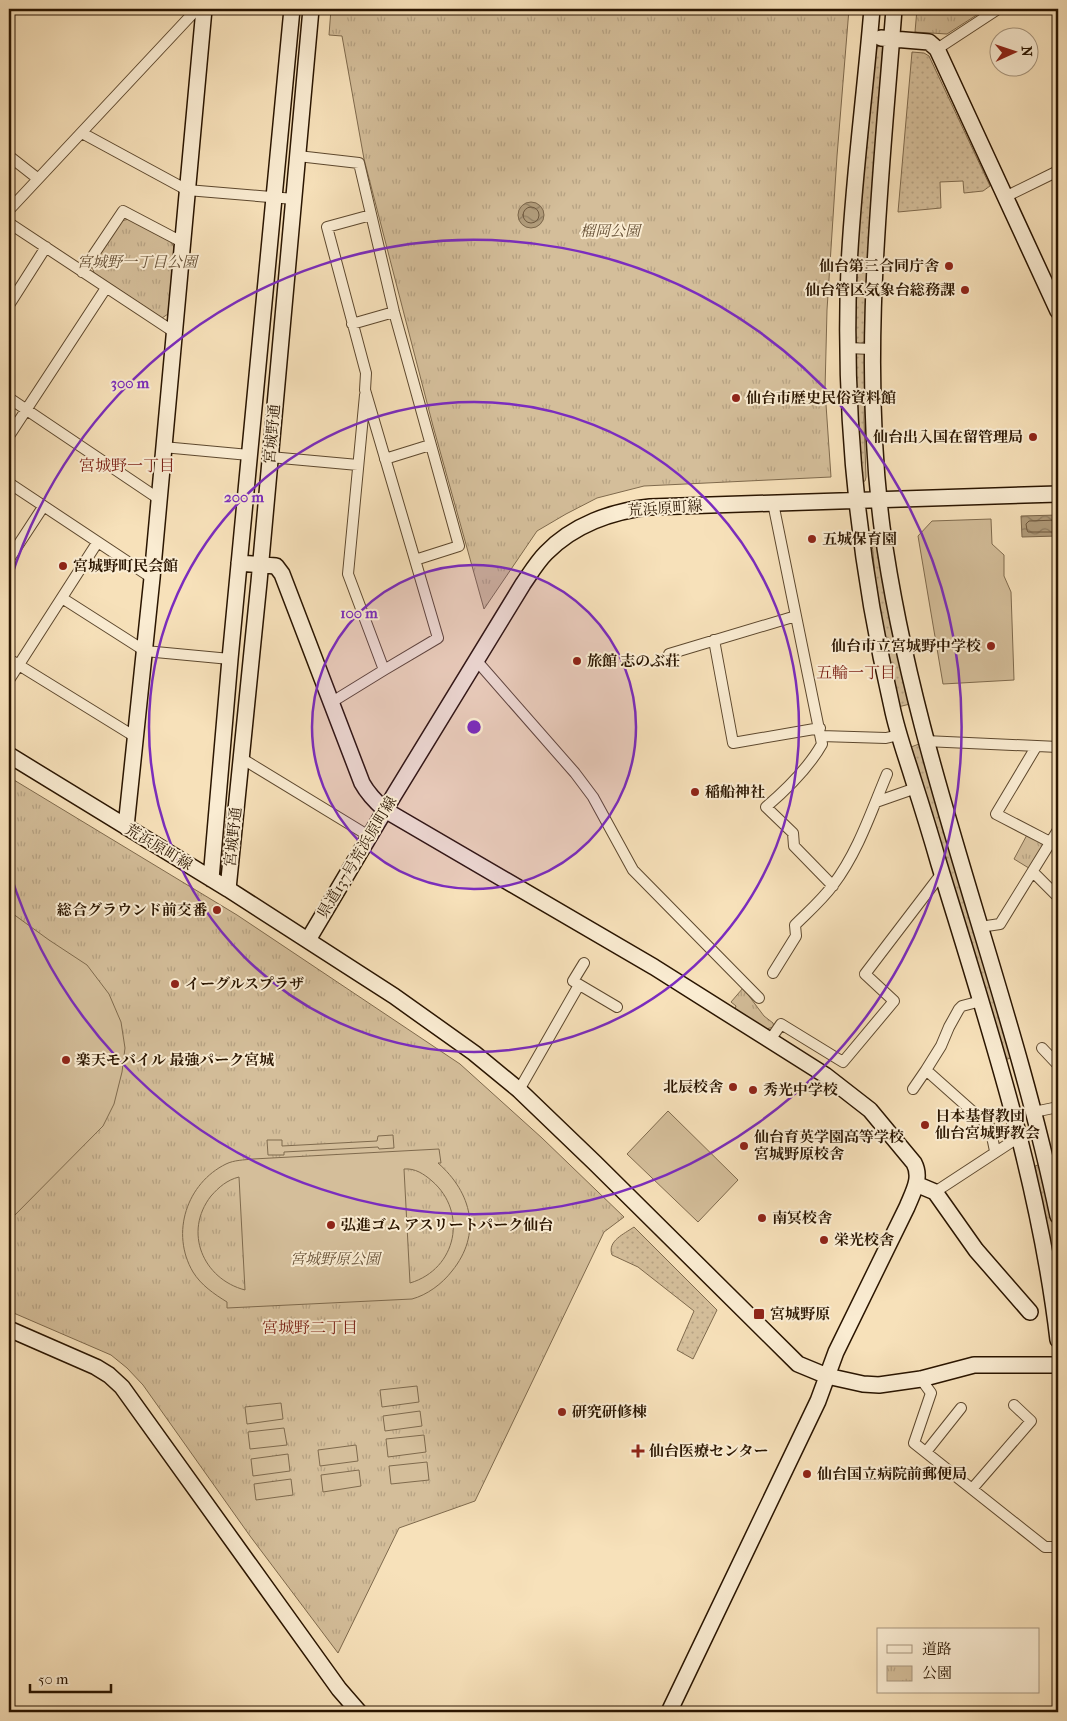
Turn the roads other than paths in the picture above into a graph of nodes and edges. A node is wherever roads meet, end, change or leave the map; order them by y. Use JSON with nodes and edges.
{"nodes":[{"id":1,"x":198,"y":9,"type":"edge"},
{"id":2,"x":204,"y":9,"type":"edge"},
{"id":3,"x":292,"y":9,"type":"edge"},
{"id":4,"x":311,"y":9,"type":"edge"},
{"id":5,"x":872,"y":9,"type":"edge"},
{"id":6,"x":894,"y":9,"type":"edge"},
{"id":7,"x":998,"y":9,"type":"edge"},
{"id":8,"x":870,"y":37,"type":"junction"},
{"id":9,"x":891,"y":39,"type":"junction"},
{"id":10,"x":937,"y":49,"type":"junction"},
{"id":11,"x":82,"y":134,"type":"junction"},
{"id":12,"x":9,"y":156,"type":"edge"},
{"id":13,"x":298,"y":156,"type":"junction"},
{"id":14,"x":1058,"y":171,"type":"edge"},
{"id":15,"x":37,"y":178,"type":"junction"},
{"id":16,"x":187,"y":190,"type":"junction"},
{"id":17,"x":1005,"y":197,"type":"junction"},
{"id":18,"x":274,"y":198,"type":"junction"},
{"id":19,"x":294,"y":199,"type":"junction"},
{"id":20,"x":9,"y":210,"type":"edge"},
{"id":21,"x":371,"y":215,"type":"junction"},
{"id":22,"x":9,"y":223,"type":"edge"},
{"id":23,"x":182,"y":242,"type":"junction"},
{"id":24,"x":46,"y":247,"type":"junction"},
{"id":25,"x":82,"y":272,"type":"junction"},
{"id":26,"x":106,"y":288,"type":"junction"},
{"id":27,"x":9,"y":305,"type":"edge"},
{"id":28,"x":1058,"y":311,"type":"edge"},
{"id":29,"x":394,"y":312,"type":"junction"},
{"id":30,"x":352,"y":324,"type":"junction"},
{"id":31,"x":174,"y":332,"type":"junction"},
{"id":32,"x":848,"y":348,"type":"junction"},
{"id":33,"x":871,"y":349,"type":"junction"},
{"id":34,"x":365,"y":390,"type":"junction"},
{"id":35,"x":9,"y":398,"type":"edge"},
{"id":36,"x":26,"y":410,"type":"junction"},
{"id":37,"x":9,"y":436,"type":"edge"},
{"id":38,"x":430,"y":446,"type":"junction"},
{"id":39,"x":163,"y":447,"type":"junction"},
{"id":40,"x":249,"y":455,"type":"junction"},
{"id":41,"x":270,"y":457,"type":"junction"},
{"id":42,"x":385,"y":459,"type":"junction"},
{"id":43,"x":358,"y":466,"type":"junction"},
{"id":44,"x":9,"y":483,"type":"edge"},
{"id":45,"x":1058,"y":494,"type":"edge"},
{"id":46,"x":159,"y":499,"type":"junction"},
{"id":47,"x":879,"y":499,"type":"junction"},
{"id":48,"x":856,"y":500,"type":"junction"},
{"id":49,"x":773,"y":503,"type":"junction"},
{"id":50,"x":43,"y":507,"type":"junction"},
{"id":51,"x":98,"y":543,"type":"junction"},
{"id":52,"x":9,"y":559,"type":"edge"},
{"id":53,"x":415,"y":560,"type":"junction"},
{"id":54,"x":239,"y":562,"type":"junction"},
{"id":55,"x":260,"y":564,"type":"junction"},
{"id":56,"x":152,"y":578,"type":"junction"},
{"id":57,"x":62,"y":598,"type":"junction"},
{"id":58,"x":796,"y":616,"type":"junction"},
{"id":59,"x":714,"y":640,"type":"junction"},
{"id":60,"x":144,"y":651,"type":"junction"},
{"id":61,"x":669,"y":654,"type":"dead end"},
{"id":62,"x":9,"y":659,"type":"edge"},
{"id":63,"x":230,"y":659,"type":"junction"},
{"id":64,"x":476,"y":660,"type":"junction"},
{"id":65,"x":18,"y":665,"type":"junction"},
{"id":66,"x":384,"y":670,"type":"junction"},
{"id":67,"x":9,"y":680,"type":"edge"},
{"id":68,"x":332,"y":702,"type":"junction"},
{"id":69,"x":821,"y":732,"type":"junction"},
{"id":70,"x":899,"y":735,"type":"junction"},
{"id":71,"x":137,"y":738,"type":"junction"},
{"id":72,"x":925,"y":741,"type":"junction"},
{"id":73,"x":1036,"y":747,"type":"junction"},
{"id":74,"x":1054,"y":747,"type":"edge"},
{"id":75,"x":9,"y":755,"type":"edge"},
{"id":76,"x":1058,"y":756,"type":"edge"},
{"id":77,"x":241,"y":758,"type":"junction"},
{"id":78,"x":407,"y":774,"type":"joint"},
{"id":79,"x":887,"y":774,"type":"dead end"},
{"id":80,"x":916,"y":788,"type":"junction"},
{"id":81,"x":876,"y":802,"type":"junction"},
{"id":82,"x":385,"y":810,"type":"junction"},
{"id":83,"x":126,"y":827,"type":"junction"},
{"id":84,"x":1058,"y":830,"type":"edge"},
{"id":85,"x":369,"y":836,"type":"junction"},
{"id":86,"x":1050,"y":842,"type":"junction"},
{"id":87,"x":1033,"y":872,"type":"junction"},
{"id":88,"x":942,"y":873,"type":"junction"},
{"id":89,"x":211,"y":879,"type":"junction"},
{"id":90,"x":833,"y":886,"type":"junction"},
{"id":91,"x":228,"y":889,"type":"junction"},
{"id":92,"x":1058,"y":897,"type":"edge"},
{"id":93,"x":980,"y":927,"type":"junction"},
{"id":94,"x":308,"y":940,"type":"junction"},
{"id":95,"x":584,"y":962,"type":"dead end"},
{"id":96,"x":773,"y":973,"type":"dead end"},
{"id":97,"x":579,"y":985,"type":"junction"},
{"id":98,"x":759,"y":998,"type":"dead end"},
{"id":99,"x":981,"y":1001,"type":"junction"},
{"id":100,"x":617,"y":1007,"type":"dead end"},
{"id":101,"x":770,"y":1040,"type":"junction"},
{"id":102,"x":1042,"y":1048,"type":"dead end"},
{"id":103,"x":1058,"y":1064,"type":"edge"},
{"id":104,"x":926,"y":1070,"type":"junction"},
{"id":105,"x":913,"y":1089,"type":"dead end"},
{"id":106,"x":519,"y":1090,"type":"junction"},
{"id":107,"x":1058,"y":1107,"type":"edge"},
{"id":108,"x":1034,"y":1112,"type":"junction"},
{"id":109,"x":1020,"y":1137,"type":"junction"},
{"id":110,"x":995,"y":1151,"type":"junction"},
{"id":111,"x":916,"y":1184,"type":"junction"},
{"id":112,"x":935,"y":1192,"type":"junction"},
{"id":113,"x":1058,"y":1216,"type":"edge"},
{"id":114,"x":1030,"y":1312,"type":"dead end"},
{"id":115,"x":9,"y":1329,"type":"edge"},
{"id":116,"x":1058,"y":1340,"type":"edge"},
{"id":117,"x":1058,"y":1365,"type":"edge"},
{"id":118,"x":827,"y":1376,"type":"junction"},
{"id":119,"x":921,"y":1378,"type":"junction"},
{"id":120,"x":1014,"y":1405,"type":"dead end"},
{"id":121,"x":961,"y":1408,"type":"dead end"},
{"id":122,"x":926,"y":1452,"type":"junction"},
{"id":123,"x":972,"y":1489,"type":"junction"},
{"id":124,"x":1058,"y":1547,"type":"edge"},
{"id":125,"x":359,"y":1712,"type":"edge"},
{"id":126,"x":669,"y":1712,"type":"edge"}],
"edges":[{"from":1,"to":11,"type":"street"},
{"from":2,"to":16,"type":"street"},
{"from":3,"to":18,"type":"street","name":"宮城野通"},
{"from":4,"to":13,"type":"street","name":"宮城野通"},
{"from":5,"to":8,"type":"street"},
{"from":6,"to":9,"type":"street"},
{"from":7,"to":10,"type":"street"},
{"from":8,"to":9,"type":"street"},
{"from":8,"to":32,"type":"street"},
{"from":9,"to":10,"type":"street"},
{"from":9,"to":33,"type":"street"},
{"from":10,"to":17,"type":"street"},
{"from":11,"to":15,"type":"street"},
{"from":11,"to":16,"type":"street"},
{"from":12,"to":15,"type":"street"},
{"from":13,"to":19,"type":"street","name":"宮城野通"},
{"from":13,"to":21,"type":"street"},
{"from":14,"to":17,"type":"street"},
{"from":15,"to":20,"type":"street"},
{"from":16,"to":18,"type":"street"},
{"from":16,"to":23,"type":"street"},
{"from":17,"to":28,"type":"street"},
{"from":18,"to":19,"type":"street"},
{"from":18,"to":40,"type":"street","name":"宮城野通"},
{"from":19,"to":41,"type":"street","name":"宮城野通"},
{"from":21,"to":29,"type":"street"},
{"from":21,"to":30,"type":"street"},
{"from":22,"to":24,"type":"street"},
{"from":23,"to":25,"type":"street"},
{"from":23,"to":31,"type":"street"},
{"from":24,"to":25,"type":"street"},
{"from":24,"to":27,"type":"street"},
{"from":25,"to":26,"type":"street"},
{"from":26,"to":31,"type":"street"},
{"from":26,"to":36,"type":"street"},
{"from":29,"to":30,"type":"street"},
{"from":29,"to":38,"type":"street"},
{"from":30,"to":34,"type":"street"},
{"from":31,"to":39,"type":"street"},
{"from":32,"to":33,"type":"street"},
{"from":32,"to":48,"type":"street"},
{"from":33,"to":47,"type":"street"},
{"from":34,"to":42,"type":"street"},
{"from":34,"to":43,"type":"street"},
{"from":35,"to":36,"type":"street"},
{"from":36,"to":37,"type":"street"},
{"from":36,"to":46,"type":"street"},
{"from":38,"to":42,"type":"street"},
{"from":38,"to":53,"type":"street"},
{"from":39,"to":40,"type":"street"},
{"from":39,"to":46,"type":"street"},
{"from":40,"to":54,"type":"street","name":"宮城野通"},
{"from":41,"to":43,"type":"street"},
{"from":41,"to":55,"type":"street","name":"宮城野通"},
{"from":42,"to":53,"type":"street"},
{"from":43,"to":66,"type":"street"},
{"from":44,"to":50,"type":"street"},
{"from":45,"to":47,"type":"street","name":"荒浜原町線"},
{"from":46,"to":56,"type":"street"},
{"from":47,"to":48,"type":"street","name":"荒浜原町線"},
{"from":47,"to":72,"type":"street"},
{"from":48,"to":49,"type":"street","name":"荒浜原町線"},
{"from":48,"to":70,"type":"street"},
{"from":49,"to":58,"type":"street"},
{"from":49,"to":64,"type":"street","name":"荒浜原町線"},
{"from":50,"to":51,"type":"street"},
{"from":50,"to":52,"type":"street"},
{"from":51,"to":56,"type":"street"},
{"from":51,"to":57,"type":"street"},
{"from":53,"to":66,"type":"street"},
{"from":54,"to":55,"type":"street"},
{"from":54,"to":63,"type":"street","name":"宮城野通"},
{"from":55,"to":68,"type":"street"},
{"from":55,"to":77,"type":"street","name":"宮城野通"},
{"from":56,"to":60,"type":"street"},
{"from":57,"to":60,"type":"street"},
{"from":57,"to":65,"type":"street"},
{"from":58,"to":59,"type":"street"},
{"from":58,"to":69,"type":"street"},
{"from":59,"to":61,"type":"street"},
{"from":59,"to":69,"type":"street"},
{"from":60,"to":63,"type":"street"},
{"from":60,"to":71,"type":"street"},
{"from":62,"to":65,"type":"street"},
{"from":63,"to":89,"type":"street","name":"宮城野通"},
{"from":64,"to":78,"type":"street","name":"荒浜原町線"},
{"from":64,"to":98,"type":"street"},
{"from":65,"to":67,"type":"street"},
{"from":65,"to":71,"type":"street"},
{"from":66,"to":68,"type":"street"},
{"from":68,"to":82,"type":"street"},
{"from":69,"to":70,"type":"street"},
{"from":69,"to":90,"type":"street"},
{"from":70,"to":80,"type":"street"},
{"from":71,"to":83,"type":"street"},
{"from":72,"to":73,"type":"street"},
{"from":72,"to":93,"type":"street"},
{"from":73,"to":74,"type":"street"},
{"from":73,"to":86,"type":"street"},
{"from":74,"to":76,"type":"street"},
{"from":75,"to":83,"type":"street","name":"荒浜原町線"},
{"from":77,"to":85,"type":"street"},
{"from":77,"to":91,"type":"street","name":"宮城野通"},
{"from":78,"to":82,"type":"street","name":"県道137号荒浜原町線"},
{"from":79,"to":81,"type":"street"},
{"from":80,"to":81,"type":"street"},
{"from":80,"to":88,"type":"street"},
{"from":81,"to":90,"type":"street"},
{"from":82,"to":85,"type":"street","name":"県道137号荒浜原町線"},
{"from":82,"to":101,"type":"street"},
{"from":83,"to":89,"type":"street","name":"荒浜原町線"},
{"from":84,"to":86,"type":"street"},
{"from":85,"to":94,"type":"street","name":"県道137号荒浜原町線"},
{"from":86,"to":87,"type":"street"},
{"from":87,"to":92,"type":"street"},
{"from":87,"to":93,"type":"street"},
{"from":88,"to":99,"type":"street"},
{"from":88,"to":101,"type":"street"},
{"from":89,"to":91,"type":"street","name":"荒浜原町線"},
{"from":90,"to":96,"type":"street"},
{"from":91,"to":94,"type":"street","name":"荒浜原町線"},
{"from":93,"to":108,"type":"street"},
{"from":94,"to":106,"type":"street","name":"荒浜原町線"},
{"from":95,"to":97,"type":"street"},
{"from":97,"to":100,"type":"street"},
{"from":97,"to":106,"type":"street"},
{"from":99,"to":104,"type":"street"},
{"from":99,"to":109,"type":"street"},
{"from":101,"to":111,"type":"street"},
{"from":102,"to":103,"type":"street"},
{"from":104,"to":105,"type":"street"},
{"from":104,"to":110,"type":"street"},
{"from":106,"to":118,"type":"street","name":"荒浜原町線"},
{"from":107,"to":108,"type":"street"},
{"from":108,"to":113,"type":"street"},
{"from":109,"to":110,"type":"street"},
{"from":109,"to":116,"type":"street"},
{"from":110,"to":112,"type":"street"},
{"from":111,"to":112,"type":"street"},
{"from":111,"to":118,"type":"street"},
{"from":112,"to":114,"type":"street"},
{"from":115,"to":125,"type":"street"},
{"from":117,"to":119,"type":"street","name":"荒浜原町線"},
{"from":118,"to":119,"type":"street","name":"荒浜原町線"},
{"from":118,"to":126,"type":"street"},
{"from":119,"to":122,"type":"street"},
{"from":120,"to":123,"type":"street"},
{"from":121,"to":122,"type":"street"},
{"from":122,"to":123,"type":"street"},
{"from":123,"to":124,"type":"street"}]}
